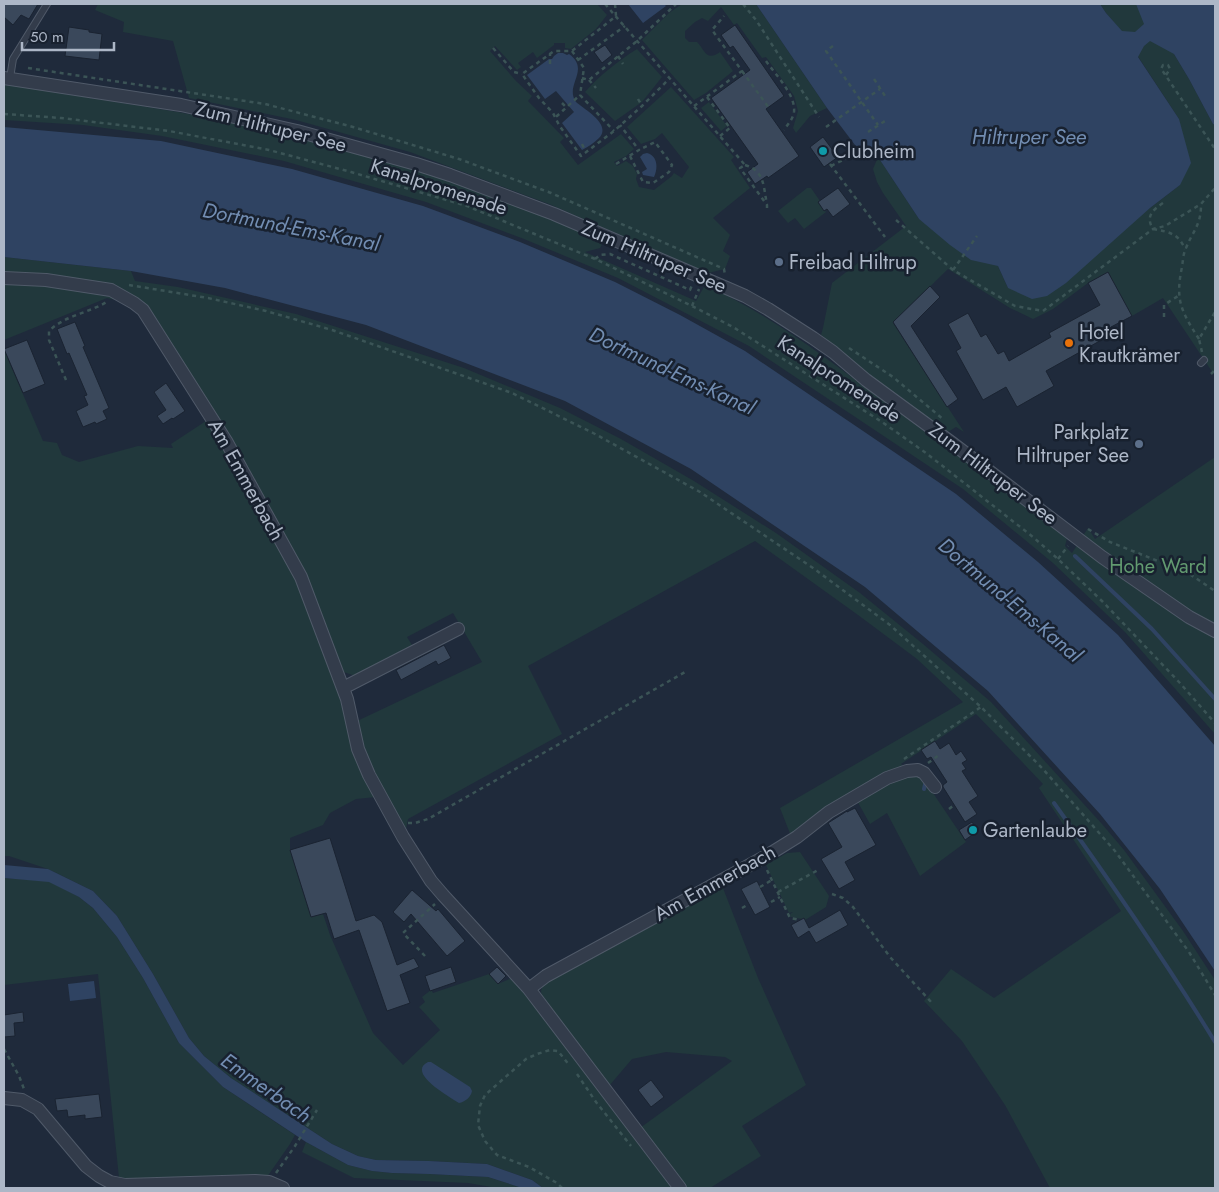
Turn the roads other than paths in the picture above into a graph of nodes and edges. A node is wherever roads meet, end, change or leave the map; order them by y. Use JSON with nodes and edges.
{"nodes":[{"id":1,"x":47,"y":4,"type":"edge"},
{"id":2,"x":7,"y":78,"type":"edge"},
{"id":3,"x":4,"y":278,"type":"edge"},
{"id":4,"x":458,"y":629,"type":"dead end"},
{"id":5,"x":1215,"y":631,"type":"edge"},
{"id":6,"x":343,"y":688,"type":"junction"},
{"id":7,"x":935,"y":787,"type":"dead end"},
{"id":8,"x":529,"y":988,"type":"junction"},
{"id":9,"x":4,"y":1098,"type":"edge"},
{"id":10,"x":283,"y":1188,"type":"edge"},
{"id":11,"x":680,"y":1188,"type":"edge"}],
"edges":[{"from":1,"to":2,"type":"lane"},
{"from":2,"to":5,"type":"street","name":"Zum Hiltruper See"},
{"from":3,"to":6,"type":"street","name":"Am Emmerbach"},
{"from":4,"to":6,"type":"street"},
{"from":6,"to":8,"type":"street","name":"Am Emmerbach"},
{"from":7,"to":8,"type":"street","name":"Am Emmerbach"},
{"from":8,"to":11,"type":"street","name":"Am Emmerbach"},
{"from":9,"to":10,"type":"street"}]}
